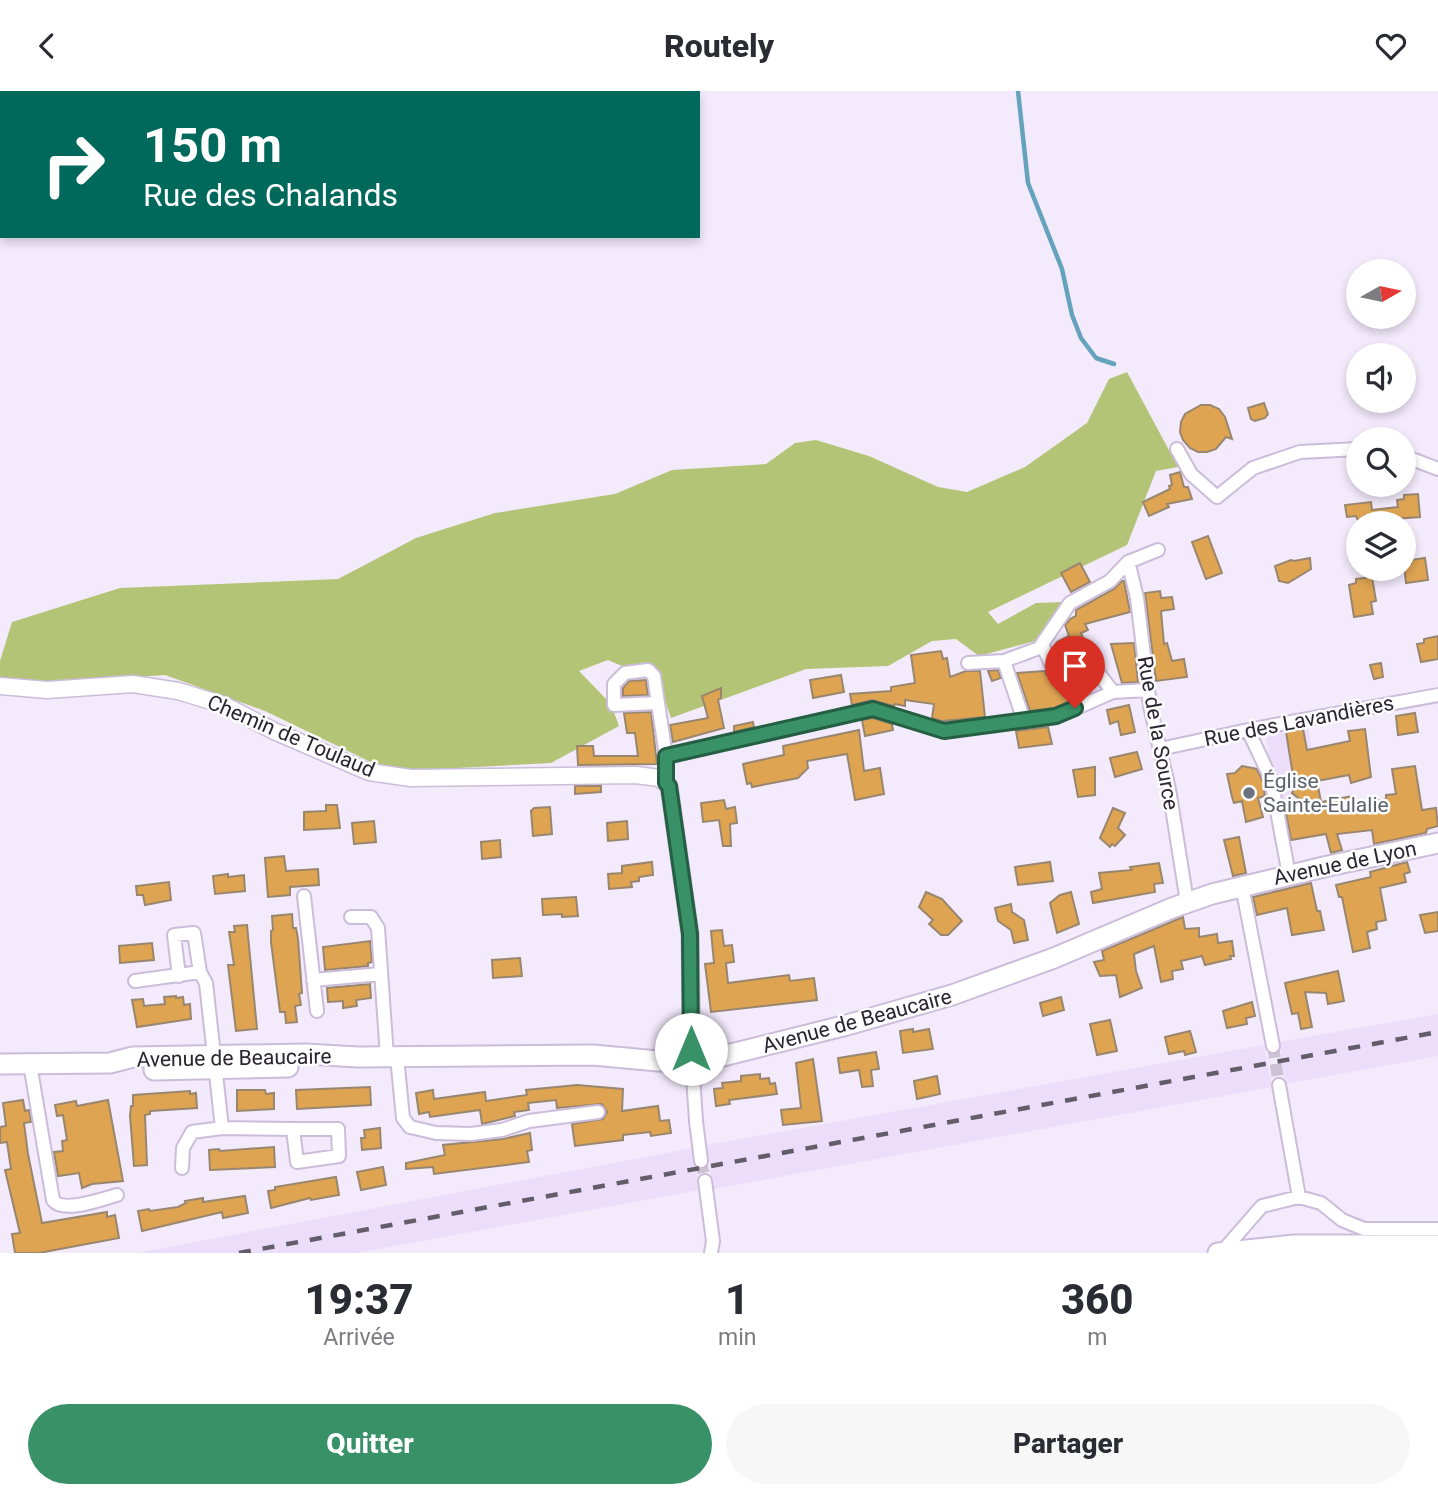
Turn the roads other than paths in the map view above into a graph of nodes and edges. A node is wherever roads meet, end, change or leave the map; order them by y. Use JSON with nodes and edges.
{"nodes":[{"id":1,"x":1177,"y":449,"type":"dead end"},
{"id":2,"x":1346,"y":450,"type":"edge"},
{"id":3,"x":1416,"y":461,"type":"edge"},
{"id":4,"x":1438,"y":469,"type":"edge"},
{"id":5,"x":1158,"y":550,"type":"dead end"},
{"id":6,"x":1126,"y":565,"type":"junction"},
{"id":7,"x":1042,"y":644,"type":"junction"},
{"id":8,"x":1004,"y":661,"type":"junction"},
{"id":9,"x":968,"y":663,"type":"dead end"},
{"id":10,"x":0,"y":686,"type":"edge"},
{"id":11,"x":1148,"y":690,"type":"junction"},
{"id":12,"x":1113,"y":692,"type":"junction"},
{"id":13,"x":1438,"y":695,"type":"edge"},
{"id":14,"x":658,"y":703,"type":"dead end"},
{"id":15,"x":1024,"y":721,"type":"junction"},
{"id":16,"x":1248,"y":730,"type":"junction"},
{"id":17,"x":1160,"y":749,"type":"junction"},
{"id":18,"x":666,"y":756,"type":"junction"},
{"id":19,"x":666,"y":783,"type":"junction"},
{"id":20,"x":1438,"y":843,"type":"edge"},
{"id":21,"x":1289,"y":875,"type":"junction"},
{"id":22,"x":1247,"y":885,"type":"junction"},
{"id":23,"x":304,"y":896,"type":"dead end"},
{"id":24,"x":1187,"y":902,"type":"junction"},
{"id":25,"x":351,"y":917,"type":"dead end"},
{"id":26,"x":200,"y":972,"type":"junction"},
{"id":27,"x":381,"y":974,"type":"junction"},
{"id":28,"x":179,"y":976,"type":"junction"},
{"id":29,"x":313,"y":980,"type":"junction"},
{"id":30,"x":135,"y":981,"type":"dead end"},
{"id":31,"x":317,"y":1011,"type":"dead end"},
{"id":32,"x":1273,"y":1046,"type":"tunnel mouth"},
{"id":33,"x":392,"y":1057,"type":"junction"},
{"id":34,"x":692,"y":1061,"type":"junction"},
{"id":35,"x":213,"y":1062,"type":"junction"},
{"id":36,"x":30,"y":1063,"type":"junction"},
{"id":37,"x":0,"y":1064,"type":"edge"},
{"id":38,"x":1279,"y":1085,"type":"tunnel mouth"},
{"id":39,"x":598,"y":1112,"type":"dead end"},
{"id":40,"x":222,"y":1128,"type":"junction"},
{"id":41,"x":293,"y":1129,"type":"dead end"},
{"id":42,"x":701,"y":1161,"type":"tunnel mouth"},
{"id":43,"x":182,"y":1168,"type":"dead end"},
{"id":44,"x":705,"y":1181,"type":"tunnel mouth"},
{"id":45,"x":117,"y":1195,"type":"dead end"},
{"id":46,"x":1299,"y":1198,"type":"junction"},
{"id":47,"x":1438,"y":1229,"type":"edge"},
{"id":48,"x":1438,"y":1245,"type":"edge"},
{"id":49,"x":711,"y":1253,"type":"edge"},
{"id":50,"x":1220,"y":1253,"type":"edge"}],
"edges":[{"from":1,"to":2,"type":"street"},
{"from":3,"to":4,"type":"street"},
{"from":5,"to":6,"type":"street"},
{"from":6,"to":7,"type":"street"},
{"from":6,"to":11,"type":"street","name":"Rue de la Source"},
{"from":7,"to":8,"type":"street"},
{"from":7,"to":12,"type":"street"},
{"from":8,"to":9,"type":"street"},
{"from":8,"to":15,"type":"street"},
{"from":10,"to":19,"type":"street","name":"Chemin de Toulaud"},
{"from":11,"to":12,"type":"street"},
{"from":11,"to":17,"type":"street","name":"Rue de la Source"},
{"from":12,"to":15,"type":"street"},
{"from":13,"to":16,"type":"street","name":"Rue des Lavandières"},
{"from":14,"to":18,"type":"street"},
{"from":15,"to":18,"type":"street"},
{"from":16,"to":17,"type":"street","name":"Rue des Lavandières"},
{"from":16,"to":21,"type":"street"},
{"from":17,"to":24,"type":"street","name":"Rue de la Source"},
{"from":18,"to":19,"type":"street"},
{"from":19,"to":34,"type":"street"},
{"from":20,"to":21,"type":"main road","name":"Avenue de Lyon"},
{"from":21,"to":22,"type":"main road","name":"Avenue de Lyon"},
{"from":22,"to":24,"type":"main road","name":"Avenue de Beaucaire"},
{"from":22,"to":32,"type":"street"},
{"from":23,"to":29,"type":"street"},
{"from":24,"to":34,"type":"main road","name":"Avenue de Beaucaire"},
{"from":25,"to":27,"type":"street"},
{"from":26,"to":28,"type":"street"},
{"from":26,"to":28,"type":"street"},
{"from":26,"to":35,"type":"street"},
{"from":27,"to":29,"type":"street"},
{"from":27,"to":33,"type":"street"},
{"from":28,"to":30,"type":"street"},
{"from":29,"to":31,"type":"street"},
{"from":33,"to":34,"type":"main road","name":"Avenue de Beaucaire"},
{"from":33,"to":35,"type":"main road","name":"Avenue de Beaucaire"},
{"from":33,"to":39,"type":"street"},
{"from":34,"to":42,"type":"street"},
{"from":35,"to":36,"type":"main road","name":"Avenue de Beaucaire"},
{"from":35,"to":40,"type":"street"},
{"from":36,"to":37,"type":"main road","name":"Avenue de Beaucaire"},
{"from":36,"to":45,"type":"street"},
{"from":38,"to":46,"type":"street"},
{"from":40,"to":41,"type":"street"},
{"from":40,"to":43,"type":"street"},
{"from":44,"to":49,"type":"street"},
{"from":46,"to":47,"type":"street"},
{"from":46,"to":50,"type":"street"},
{"from":48,"to":50,"type":"main road"}]}
